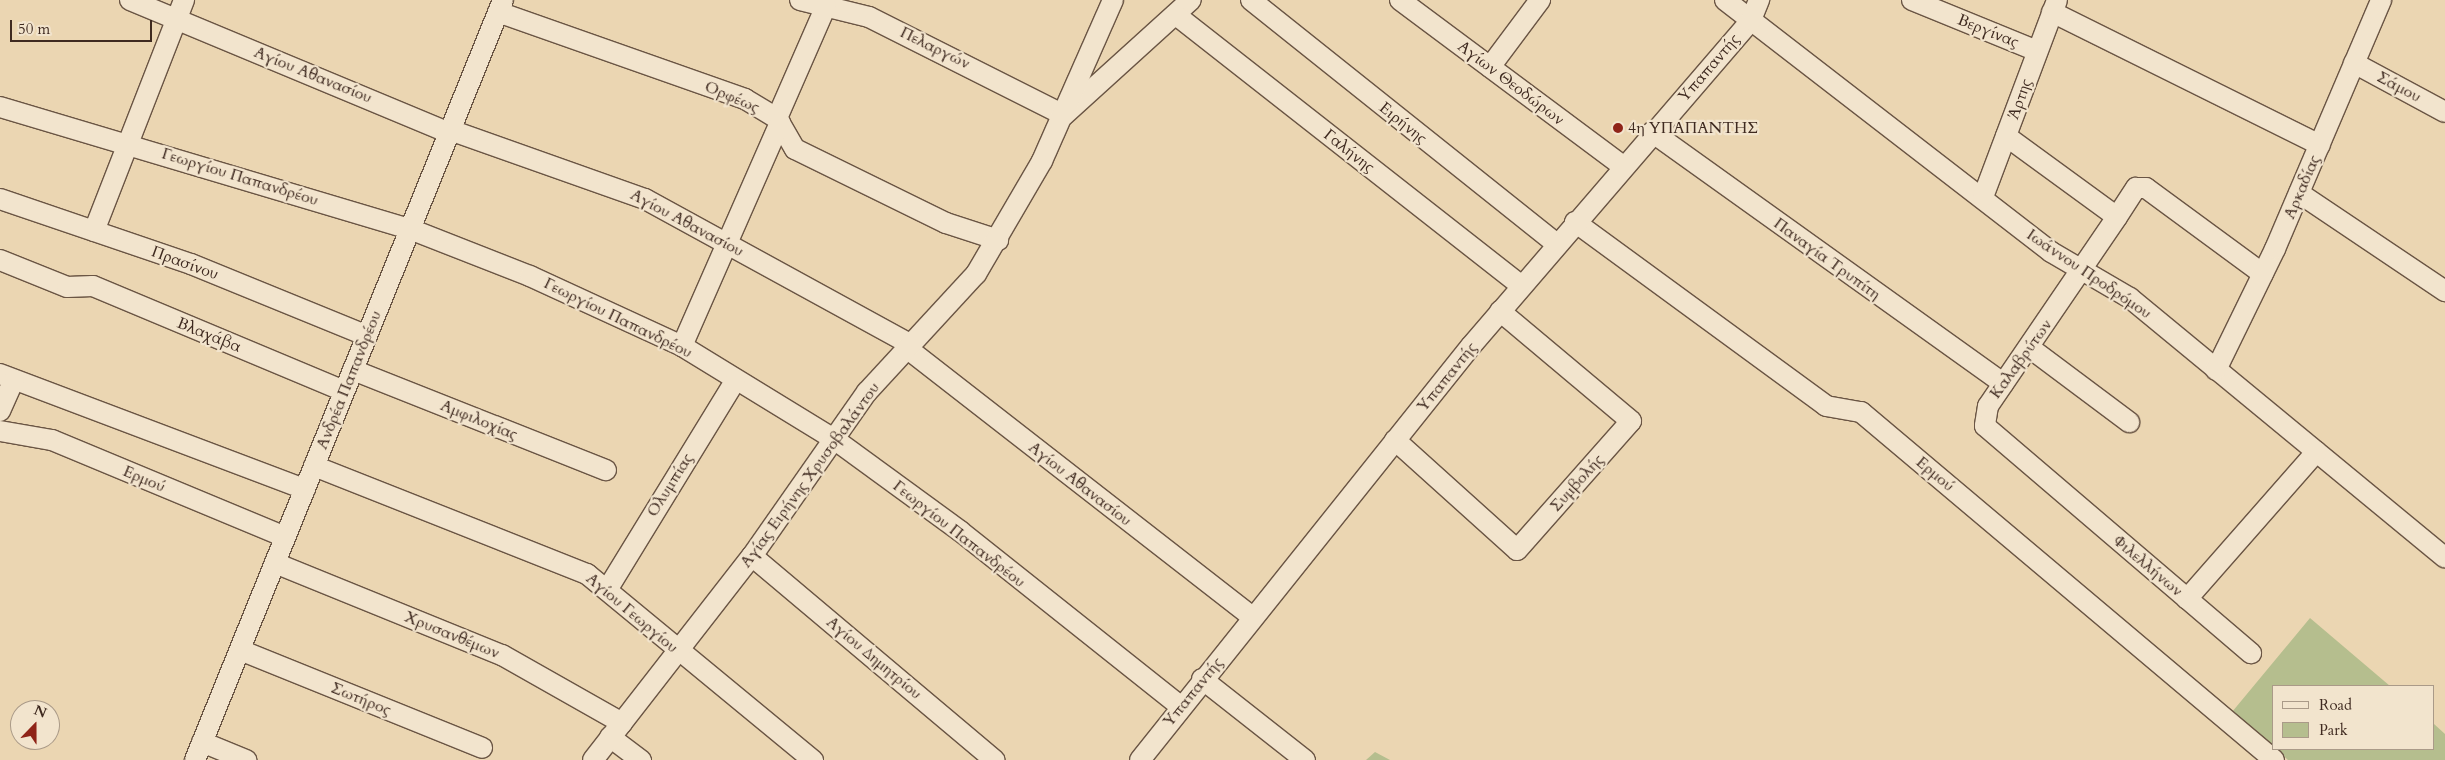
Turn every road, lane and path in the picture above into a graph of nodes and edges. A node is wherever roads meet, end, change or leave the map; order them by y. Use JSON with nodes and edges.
{"nodes":[{"id":1,"x":130,"y":0,"type":"edge"},
{"id":2,"x":184,"y":0,"type":"edge"},
{"id":3,"x":800,"y":0,"type":"edge"},
{"id":4,"x":1113,"y":0,"type":"edge"},
{"id":5,"x":1191,"y":0,"type":"edge"},
{"id":6,"x":1250,"y":0,"type":"edge"},
{"id":7,"x":1400,"y":0,"type":"edge"},
{"id":8,"x":1540,"y":0,"type":"edge"},
{"id":9,"x":1725,"y":0,"type":"edge"},
{"id":10,"x":1759,"y":0,"type":"edge"},
{"id":11,"x":1912,"y":0,"type":"edge"},
{"id":12,"x":2381,"y":0,"type":"edge"},
{"id":13,"x":500,"y":6,"type":"edge"},
{"id":14,"x":826,"y":6,"type":"junction"},
{"id":15,"x":2055,"y":6,"type":"edge"},
{"id":16,"x":1176,"y":15,"type":"junction"},
{"id":17,"x":176,"y":18,"type":"junction"},
{"id":18,"x":1751,"y":20,"type":"junction"},
{"id":19,"x":2037,"y":50,"type":"junction"},
{"id":20,"x":2354,"y":63,"type":"junction"},
{"id":21,"x":1490,"y":67,"type":"junction"},
{"id":22,"x":0,"y":107,"type":"edge"},
{"id":23,"x":2445,"y":112,"type":"edge"},
{"id":24,"x":1064,"y":114,"type":"junction"},
{"id":25,"x":778,"y":121,"type":"junction"},
{"id":26,"x":449,"y":131,"type":"junction"},
{"id":27,"x":1652,"y":132,"type":"junction"},
{"id":28,"x":2006,"y":136,"type":"junction"},
{"id":29,"x":130,"y":144,"type":"junction"},
{"id":30,"x":2320,"y":145,"type":"junction"},
{"id":31,"x":1622,"y":166,"type":"junction"},
{"id":32,"x":2299,"y":193,"type":"junction"},
{"id":33,"x":1984,"y":197,"type":"junction"},
{"id":34,"x":0,"y":198,"type":"edge"},
{"id":35,"x":2117,"y":217,"type":"junction"},
{"id":36,"x":1575,"y":222,"type":"junction"},
{"id":37,"x":410,"y":229,"type":"junction"},
{"id":38,"x":94,"y":232,"type":"junction"},
{"id":39,"x":998,"y":240,"type":"junction"},
{"id":40,"x":726,"y":243,"type":"junction"},
{"id":41,"x":1557,"y":244,"type":"junction"},
{"id":42,"x":0,"y":260,"type":"edge"},
{"id":43,"x":2083,"y":271,"type":"junction"},
{"id":44,"x":2263,"y":274,"type":"junction"},
{"id":45,"x":1521,"y":286,"type":"junction"},
{"id":46,"x":2445,"y":291,"type":"edge"},
{"id":47,"x":1500,"y":311,"type":"junction"},
{"id":48,"x":367,"y":336,"type":"junction"},
{"id":49,"x":682,"y":346,"type":"junction"},
{"id":50,"x":910,"y":347,"type":"junction"},
{"id":51,"x":2030,"y":348,"type":"junction"},
{"id":52,"x":353,"y":370,"type":"junction"},
{"id":53,"x":2216,"y":370,"type":"junction"},
{"id":54,"x":7,"y":377,"type":"edge"},
{"id":55,"x":735,"y":381,"type":"junction"},
{"id":56,"x":2003,"y":383,"type":"junction"},
{"id":57,"x":344,"y":391,"type":"junction"},
{"id":58,"x":0,"y":411,"type":"edge"},
{"id":59,"x":2129,"y":422,"type":"dead end"},
{"id":60,"x":0,"y":430,"type":"edge"},
{"id":61,"x":834,"y":439,"type":"junction"},
{"id":62,"x":1395,"y":440,"type":"junction"},
{"id":63,"x":2006,"y":445,"type":"joint"},
{"id":64,"x":2316,"y":452,"type":"junction"},
{"id":65,"x":314,"y":466,"type":"junction"},
{"id":66,"x":606,"y":470,"type":"dead end"},
{"id":67,"x":305,"y":489,"type":"junction"},
{"id":68,"x":285,"y":537,"type":"junction"},
{"id":69,"x":752,"y":556,"type":"junction"},
{"id":70,"x":2445,"y":558,"type":"edge"},
{"id":71,"x":275,"y":563,"type":"junction"},
{"id":72,"x":606,"y":590,"type":"junction"},
{"id":73,"x":2187,"y":599,"type":"junction"},
{"id":74,"x":1253,"y":618,"type":"junction"},
{"id":75,"x":240,"y":650,"type":"junction"},
{"id":76,"x":678,"y":652,"type":"junction"},
{"id":77,"x":2251,"y":653,"type":"dead end"},
{"id":78,"x":1202,"y":680,"type":"junction"},
{"id":79,"x":1180,"y":706,"type":"junction"},
{"id":80,"x":616,"y":730,"type":"junction"},
{"id":81,"x":482,"y":748,"type":"dead end"},
{"id":82,"x":199,"y":751,"type":"edge"},
{"id":83,"x":246,"y":760,"type":"edge"},
{"id":84,"x":594,"y":760,"type":"edge"},
{"id":85,"x":641,"y":760,"type":"edge"},
{"id":86,"x":813,"y":760,"type":"edge"},
{"id":87,"x":994,"y":760,"type":"edge"},
{"id":88,"x":1140,"y":760,"type":"edge"},
{"id":89,"x":1305,"y":760,"type":"edge"},
{"id":90,"x":2274,"y":760,"type":"edge"}],
"edges":[{"from":1,"to":17,"type":"street","name":"Αγίου Αθανασίου"},
{"from":2,"to":17,"type":"street"},
{"from":3,"to":14,"type":"street","name":"Πελαργών"},
{"from":4,"to":24,"type":"street","name":"Αγίας Ειρήνης Χρυσοβαλάντου"},
{"from":5,"to":16,"type":"street"},
{"from":6,"to":41,"type":"street","name":"Ειρήνης"},
{"from":7,"to":21,"type":"street","name":"Αγίων Θεοδώρων"},
{"from":8,"to":21,"type":"street"},
{"from":9,"to":18,"type":"street","name":"Ιωάννου Προδρόμου"},
{"from":10,"to":18,"type":"street","name":"Υπαπαντής"},
{"from":11,"to":19,"type":"street","name":"Βεργίνας"},
{"from":12,"to":20,"type":"street","name":"Αρκαδίας"},
{"from":13,"to":25,"type":"street","name":"Ορφέως"},
{"from":13,"to":26,"type":"street","name":"Ανδρέα Παπανδρέου"},
{"from":14,"to":24,"type":"street","name":"Πελαργών"},
{"from":14,"to":25,"type":"street"},
{"from":15,"to":19,"type":"street","name":"Άρτης"},
{"from":15,"to":30,"type":"street"},
{"from":16,"to":24,"type":"street"},
{"from":16,"to":45,"type":"street","name":"Γαλήνης"},
{"from":17,"to":26,"type":"street","name":"Αγίου Αθανασίου"},
{"from":17,"to":29,"type":"street"},
{"from":18,"to":27,"type":"street","name":"Υπαπαντής"},
{"from":18,"to":33,"type":"street","name":"Ιωάννου Προδρόμου"},
{"from":19,"to":28,"type":"street","name":"Άρτης"},
{"from":20,"to":23,"type":"street","name":"Σάμου"},
{"from":20,"to":30,"type":"street","name":"Αρκαδίας"},
{"from":21,"to":31,"type":"street","name":"Αγίων Θεοδώρων"},
{"from":22,"to":29,"type":"street","name":"Γεωργίου Παπανδρέου"},
{"from":24,"to":39,"type":"street","name":"Αγίας Ειρήνης Χρυσοβαλάντου"},
{"from":25,"to":39,"type":"street"},
{"from":25,"to":40,"type":"street"},
{"from":26,"to":37,"type":"street","name":"Ανδρέα Παπανδρέου"},
{"from":26,"to":40,"type":"street","name":"Αγίου Αθανασίου"},
{"from":27,"to":31,"type":"street","name":"Υπαπαντής"},
{"from":27,"to":56,"type":"street","name":"Παναγία Τρυπίτη"},
{"from":28,"to":33,"type":"street","name":"Άρτης"},
{"from":28,"to":35,"type":"street"},
{"from":29,"to":37,"type":"street","name":"Γεωργίου Παπανδρέου"},
{"from":29,"to":38,"type":"street"},
{"from":30,"to":32,"type":"street","name":"Αρκαδίας"},
{"from":31,"to":36,"type":"street","name":"Υπαπαντής"},
{"from":32,"to":44,"type":"street","name":"Αρκαδίας"},
{"from":32,"to":46,"type":"street"},
{"from":33,"to":43,"type":"street","name":"Ιωάννου Προδρόμου"},
{"from":34,"to":38,"type":"street","name":"Πρασίνου"},
{"from":35,"to":43,"type":"street","name":"Καλαβρύτων"},
{"from":35,"to":44,"type":"street","name":"Καλαβρύτων"},
{"from":36,"to":41,"type":"street","name":"Υπαπαντής"},
{"from":36,"to":90,"type":"street","name":"Ερμού"},
{"from":37,"to":48,"type":"street","name":"Ανδρέα Παπανδρέου"},
{"from":37,"to":49,"type":"street","name":"Γεωργίου Παπανδρέου"},
{"from":38,"to":48,"type":"street","name":"Πρασίνου"},
{"from":39,"to":50,"type":"street","name":"Αγίας Ειρήνης Χρυσοβαλάντου"},
{"from":40,"to":49,"type":"street"},
{"from":40,"to":50,"type":"street","name":"Αγίου Αθανασίου"},
{"from":41,"to":45,"type":"street","name":"Υπαπαντής"},
{"from":42,"to":57,"type":"street","name":"Βλαχάβα"},
{"from":43,"to":51,"type":"street","name":"Καλαβρύτων"},
{"from":43,"to":53,"type":"street","name":"Ιωάννου Προδρόμου"},
{"from":44,"to":53,"type":"street","name":"Αρκαδίας"},
{"from":45,"to":47,"type":"street","name":"Υπαπαντής"},
{"from":47,"to":62,"type":"street","name":"Υπαπαντής"},
{"from":47,"to":62,"type":"street","name":"Συμβολής"},
{"from":48,"to":52,"type":"street","name":"Ανδρέα Παπανδρέου"},
{"from":49,"to":55,"type":"street","name":"Γεωργίου Παπανδρέου"},
{"from":50,"to":61,"type":"street","name":"Αγίας Ειρήνης Χρυσοβαλάντου"},
{"from":50,"to":74,"type":"street","name":"Αγίου Αθανασίου"},
{"from":51,"to":56,"type":"street","name":"Καλαβρύτων"},
{"from":51,"to":59,"type":"street"},
{"from":52,"to":57,"type":"street","name":"Ανδρέα Παπανδρέου"},
{"from":52,"to":66,"type":"street","name":"Αμφιλοχίας"},
{"from":53,"to":64,"type":"street","name":"Ιωάννου Προδρόμου"},
{"from":54,"to":58,"type":"street"},
{"from":54,"to":67,"type":"street"},
{"from":55,"to":61,"type":"street","name":"Γεωργίου Παπανδρέου"},
{"from":55,"to":72,"type":"street","name":"Ολυμπίας"},
{"from":56,"to":63,"type":"street","name":"Καλαβρύτων"},
{"from":57,"to":65,"type":"street","name":"Ανδρέα Παπανδρέου"},
{"from":60,"to":68,"type":"street","name":"Ερμού"},
{"from":61,"to":69,"type":"street","name":"Αγίας Ειρήνης Χρυσοβαλάντου"},
{"from":61,"to":79,"type":"street","name":"Γεωργίου Παπανδρέου"},
{"from":62,"to":74,"type":"street","name":"Υπαπαντής"},
{"from":63,"to":73,"type":"street","name":"Φιλελλήνων"},
{"from":64,"to":70,"type":"street","name":"Ιωάννου Προδρόμου"},
{"from":64,"to":73,"type":"street","name":"Φιλελλήνων"},
{"from":65,"to":67,"type":"street","name":"Ανδρέα Παπανδρέου"},
{"from":65,"to":72,"type":"street","name":"Αγίου Γεωργίου"},
{"from":67,"to":68,"type":"street","name":"Ανδρέα Παπανδρέου"},
{"from":68,"to":71,"type":"street","name":"Ανδρέα Παπανδρέου"},
{"from":69,"to":76,"type":"street","name":"Αγίας Ειρήνης Χρυσοβαλάντου"},
{"from":69,"to":87,"type":"street","name":"Αγίου Δημητρίου"},
{"from":71,"to":75,"type":"street","name":"Ανδρέα Παπανδρέου"},
{"from":71,"to":80,"type":"street","name":"Χρυσανθέμων"},
{"from":72,"to":76,"type":"street","name":"Αγίου Γεωργίου"},
{"from":73,"to":77,"type":"street"},
{"from":74,"to":78,"type":"street","name":"Υπαπαντής"},
{"from":75,"to":81,"type":"street","name":"Σωτήρος"},
{"from":75,"to":82,"type":"street","name":"Ανδρέα Παπανδρέου"},
{"from":76,"to":80,"type":"street","name":"Αγίας Ειρήνης Χρυσοβαλάντου"},
{"from":76,"to":86,"type":"street","name":"Αγίου Γεωργίου"},
{"from":78,"to":79,"type":"street","name":"Υπαπαντής"},
{"from":78,"to":89,"type":"street"},
{"from":79,"to":88,"type":"street","name":"Υπαπαντής"},
{"from":80,"to":84,"type":"street","name":"Αγίας Ειρήνης Χρυσοβαλάντου"},
{"from":80,"to":85,"type":"street","name":"Χρυσανθέμων"},
{"from":82,"to":83,"type":"street"}]}
